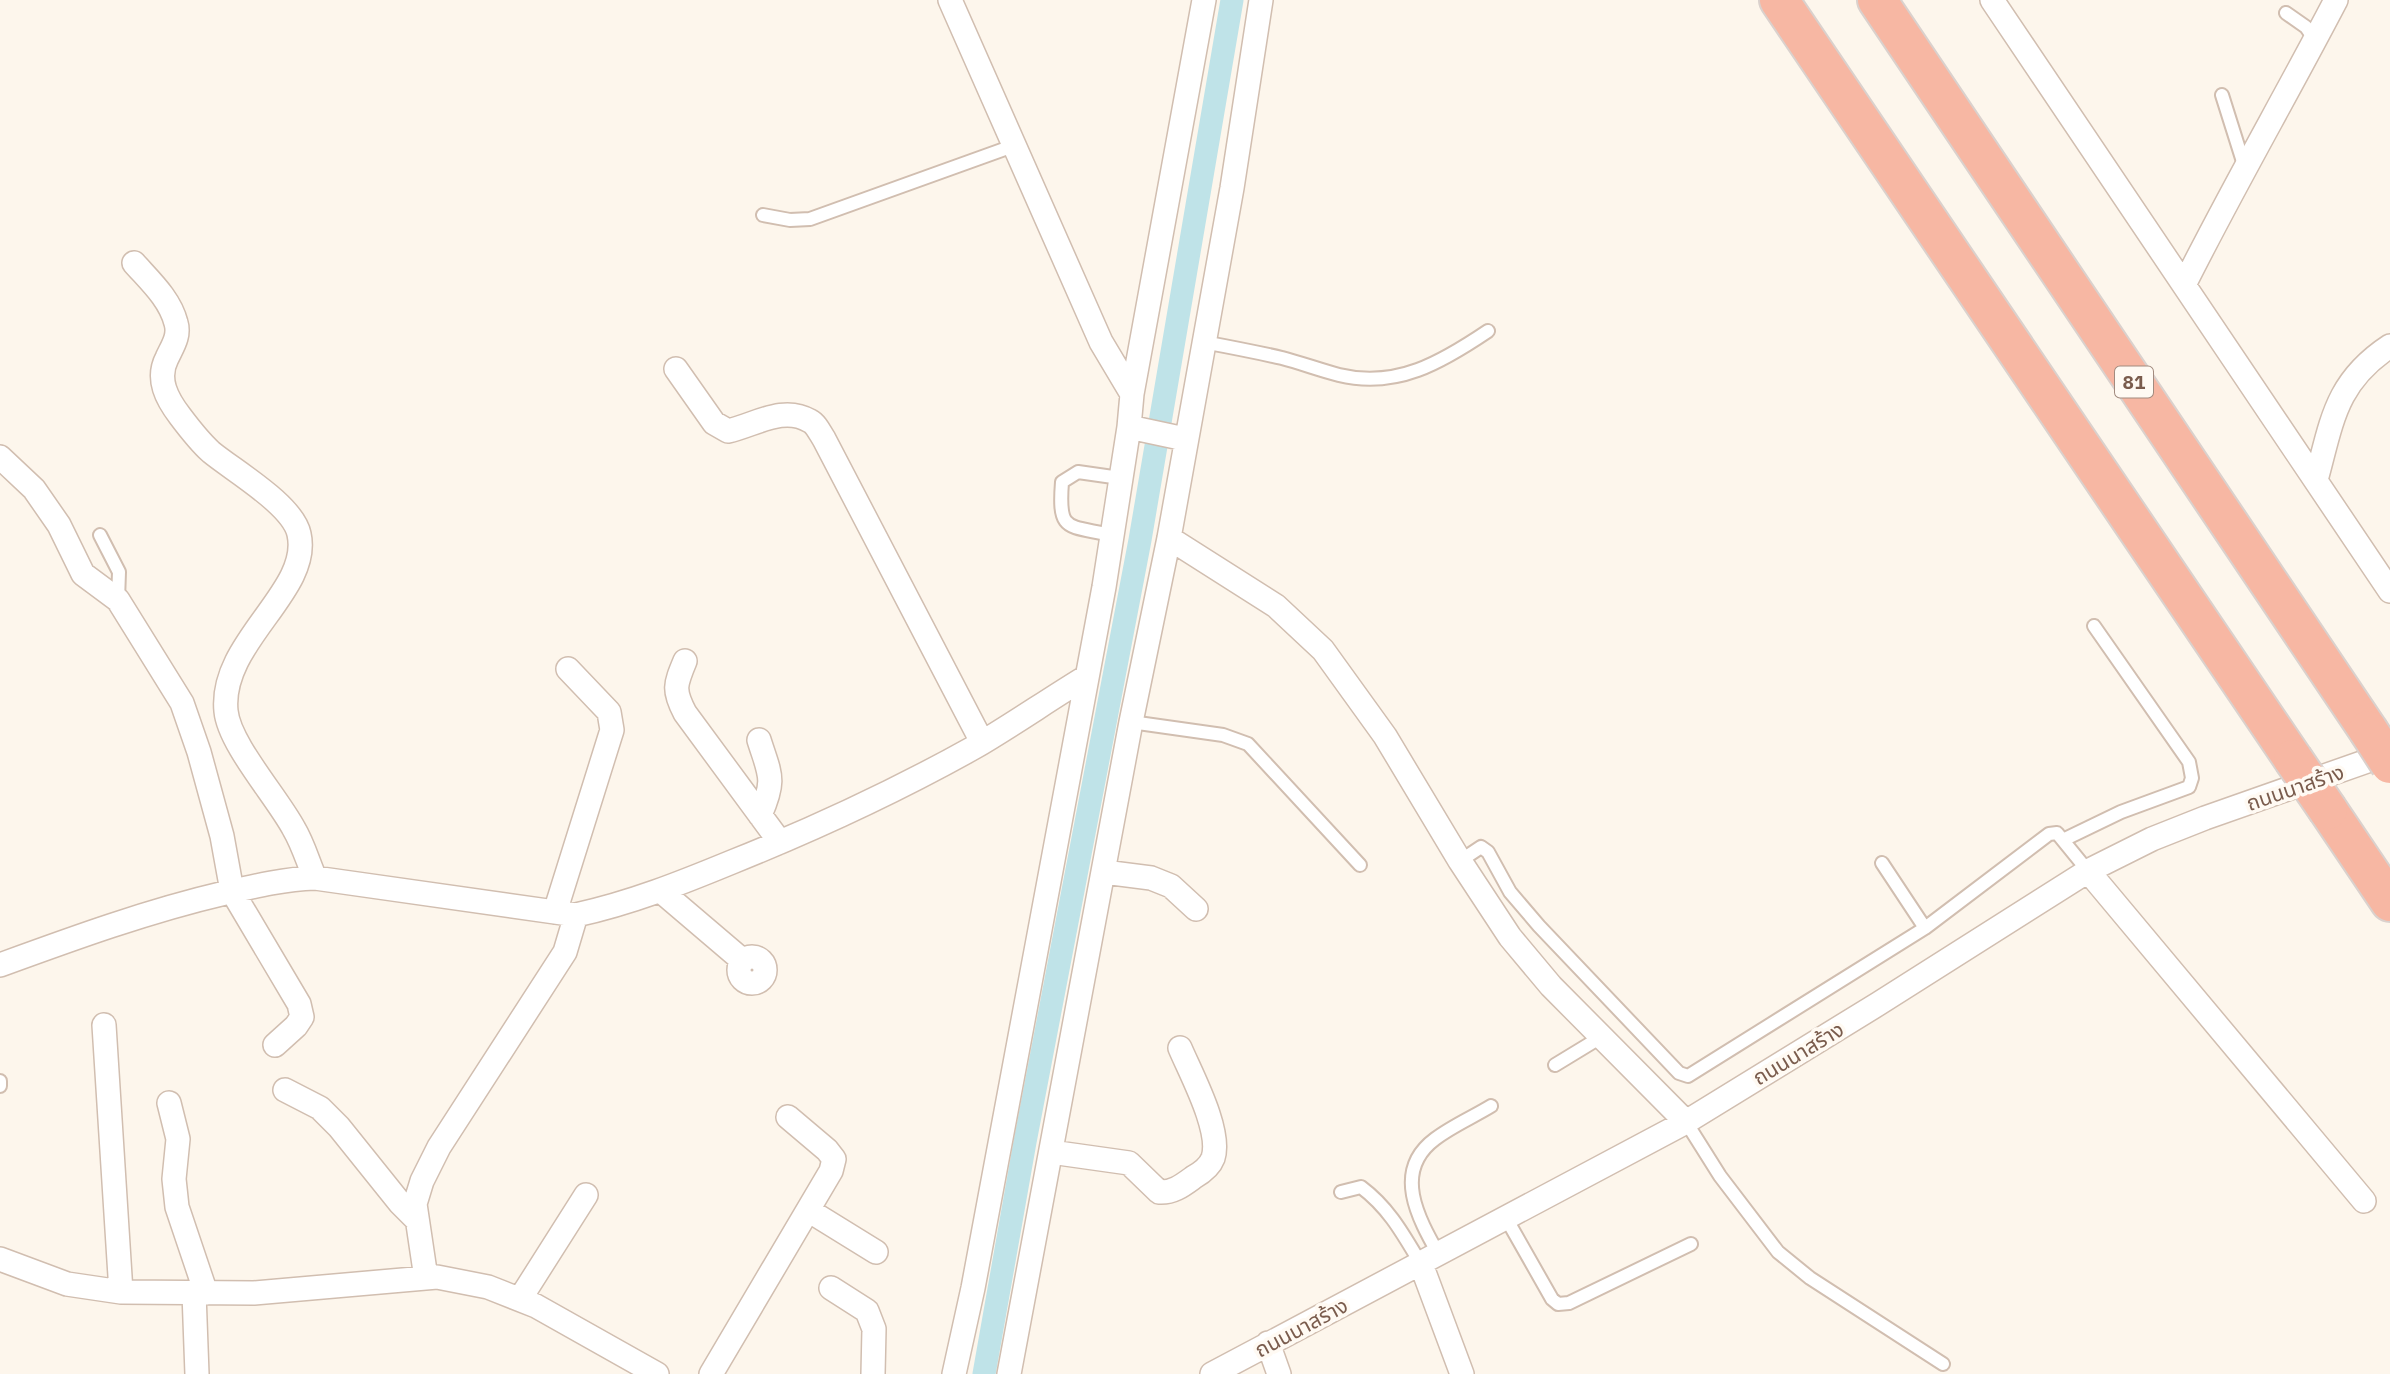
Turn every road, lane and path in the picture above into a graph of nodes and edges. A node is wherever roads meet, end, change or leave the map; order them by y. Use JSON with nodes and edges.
{"nodes":[{"id":1,"x":950,"y":0,"type":"edge"},
{"id":2,"x":1204,"y":0,"type":"edge"},
{"id":3,"x":1261,"y":0,"type":"edge"},
{"id":4,"x":1779,"y":0,"type":"edge"},
{"id":5,"x":1877,"y":0,"type":"edge"},
{"id":6,"x":1992,"y":0,"type":"edge"},
{"id":7,"x":2336,"y":0,"type":"edge"},
{"id":8,"x":2286,"y":13,"type":"dead end"},
{"id":9,"x":2315,"y":40,"type":"junction"},
{"id":10,"x":2222,"y":95,"type":"dead end"},
{"id":11,"x":1013,"y":146,"type":"junction"},
{"id":12,"x":2246,"y":171,"type":"junction"},
{"id":13,"x":763,"y":215,"type":"dead end"},
{"id":14,"x":134,"y":263,"type":"dead end"},
{"id":15,"x":2184,"y":285,"type":"junction"},
{"id":16,"x":1488,"y":331,"type":"dead end"},
{"id":17,"x":1203,"y":342,"type":"junction"},
{"id":18,"x":2390,"y":346,"type":"edge"},
{"id":19,"x":676,"y":369,"type":"dead end"},
{"id":20,"x":1132,"y":394,"type":"junction"},
{"id":21,"x":1135,"y":428,"type":"junction"},
{"id":22,"x":1179,"y":438,"type":"junction"},
{"id":23,"x":0,"y":457,"type":"edge"},
{"id":24,"x":1120,"y":478,"type":"junction"},
{"id":25,"x":2316,"y":480,"type":"junction"},
{"id":26,"x":100,"y":535,"type":"dead end"},
{"id":27,"x":1111,"y":535,"type":"junction"},
{"id":28,"x":1169,"y":538,"type":"junction"},
{"id":29,"x":2390,"y":590,"type":"edge"},
{"id":30,"x":118,"y":600,"type":"junction"},
{"id":31,"x":2094,"y":626,"type":"dead end"},
{"id":32,"x":685,"y":661,"type":"dead end"},
{"id":33,"x":568,"y":670,"type":"dead end"},
{"id":34,"x":1086,"y":677,"type":"junction"},
{"id":35,"x":1132,"y":722,"type":"junction"},
{"id":36,"x":759,"y":740,"type":"dead end"},
{"id":37,"x":982,"y":742,"type":"junction"},
{"id":38,"x":2379,"y":742,"type":"edge"},
{"id":39,"x":2390,"y":764,"type":"edge"},
{"id":40,"x":760,"y":815,"type":"junction"},
{"id":41,"x":2063,"y":840,"type":"junction"},
{"id":42,"x":780,"y":842,"type":"junction"},
{"id":43,"x":1460,"y":861,"type":"junction"},
{"id":44,"x":1882,"y":863,"type":"dead end"},
{"id":45,"x":1360,"y":865,"type":"dead end"},
{"id":46,"x":2088,"y":871,"type":"junction"},
{"id":47,"x":1104,"y":872,"type":"junction"},
{"id":48,"x":315,"y":878,"type":"junction"},
{"id":49,"x":232,"y":891,"type":"junction"},
{"id":50,"x":661,"y":891,"type":"junction"},
{"id":51,"x":2390,"y":902,"type":"edge"},
{"id":52,"x":1196,"y":909,"type":"dead end"},
{"id":53,"x":566,"y":914,"type":"junction"},
{"id":54,"x":1925,"y":928,"type":"junction"},
{"id":55,"x":741,"y":960,"type":"dead end"},
{"id":56,"x":0,"y":965,"type":"edge"},
{"id":57,"x":104,"y":1025,"type":"dead end"},
{"id":58,"x":1601,"y":1037,"type":"junction"},
{"id":59,"x":275,"y":1045,"type":"dead end"},
{"id":60,"x":1180,"y":1048,"type":"dead end"},
{"id":61,"x":1555,"y":1065,"type":"dead end"},
{"id":62,"x":285,"y":1090,"type":"dead end"},
{"id":63,"x":169,"y":1103,"type":"dead end"},
{"id":64,"x":1491,"y":1106,"type":"dead end"},
{"id":65,"x":788,"y":1117,"type":"dead end"},
{"id":66,"x":1686,"y":1122,"type":"junction"},
{"id":67,"x":1051,"y":1152,"type":"junction"},
{"id":68,"x":1340,"y":1192,"type":"dead end"},
{"id":69,"x":586,"y":1195,"type":"dead end"},
{"id":70,"x":2364,"y":1201,"type":"dead end"},
{"id":71,"x":808,"y":1210,"type":"junction"},
{"id":72,"x":1506,"y":1218,"type":"junction"},
{"id":73,"x":416,"y":1219,"type":"junction"},
{"id":74,"x":1691,"y":1244,"type":"dead end"},
{"id":75,"x":876,"y":1252,"type":"dead end"},
{"id":76,"x":0,"y":1259,"type":"edge"},
{"id":77,"x":1430,"y":1259,"type":"junction"},
{"id":78,"x":426,"y":1278,"type":"junction"},
{"id":79,"x":831,"y":1288,"type":"dead end"},
{"id":80,"x":121,"y":1292,"type":"junction"},
{"id":81,"x":200,"y":1293,"type":"junction"},
{"id":82,"x":520,"y":1300,"type":"junction"},
{"id":83,"x":1268,"y":1343,"type":"junction"},
{"id":84,"x":1944,"y":1364,"type":"dead end"},
{"id":85,"x":197,"y":1374,"type":"edge"},
{"id":86,"x":657,"y":1374,"type":"edge"},
{"id":87,"x":711,"y":1374,"type":"edge"},
{"id":88,"x":873,"y":1374,"type":"edge"},
{"id":89,"x":954,"y":1374,"type":"edge"},
{"id":90,"x":1009,"y":1374,"type":"edge"},
{"id":91,"x":1212,"y":1374,"type":"edge"},
{"id":92,"x":1279,"y":1374,"type":"edge"},
{"id":93,"x":1462,"y":1374,"type":"edge"}],
"edges":[{"from":1,"to":11,"type":"street"},
{"from":2,"to":20,"type":"street"},
{"from":3,"to":17,"type":"street"},
{"from":4,"to":51,"type":"highway","bridge":true},
{"from":5,"to":38,"type":"highway","number":"81"},
{"from":6,"to":15,"type":"street"},
{"from":7,"to":9,"type":"street"},
{"from":8,"to":9,"type":"lane"},
{"from":9,"to":12,"type":"street"},
{"from":10,"to":12,"type":"lane"},
{"from":11,"to":13,"type":"lane"},
{"from":11,"to":20,"type":"street"},
{"from":12,"to":15,"type":"street"},
{"from":14,"to":48,"type":"street"},
{"from":15,"to":25,"type":"street"},
{"from":16,"to":17,"type":"lane"},
{"from":17,"to":22,"type":"street"},
{"from":18,"to":25,"type":"street"},
{"from":19,"to":37,"type":"street"},
{"from":20,"to":21,"type":"street"},
{"from":21,"to":22,"type":"street"},
{"from":21,"to":24,"type":"street"},
{"from":22,"to":28,"type":"street"},
{"from":23,"to":30,"type":"street"},
{"from":24,"to":27,"type":"street"},
{"from":24,"to":27,"type":"lane"},
{"from":25,"to":29,"type":"street"},
{"from":26,"to":30,"type":"lane"},
{"from":27,"to":34,"type":"street"},
{"from":28,"to":35,"type":"street"},
{"from":28,"to":43,"type":"street"},
{"from":30,"to":49,"type":"street"},
{"from":31,"to":41,"type":"lane"},
{"from":32,"to":40,"type":"street"},
{"from":33,"to":53,"type":"street"},
{"from":34,"to":37,"type":"street"},
{"from":34,"to":89,"type":"street"},
{"from":35,"to":45,"type":"lane"},
{"from":35,"to":47,"type":"street"},
{"from":36,"to":40,"type":"street"},
{"from":37,"to":42,"type":"street"},
{"from":38,"to":39,"type":"highway","number":"81","bridge":true},
{"from":38,"to":46,"type":"street","name":"ถนนนาสร้าง"},
{"from":40,"to":42,"type":"street"},
{"from":41,"to":46,"type":"lane"},
{"from":41,"to":54,"type":"lane"},
{"from":42,"to":50,"type":"street"},
{"from":43,"to":54,"type":"lane"},
{"from":43,"to":58,"type":"street"},
{"from":44,"to":54,"type":"lane"},
{"from":46,"to":66,"type":"street","name":"ถนนนาสร้าง"},
{"from":46,"to":70,"type":"street"},
{"from":47,"to":52,"type":"street"},
{"from":47,"to":67,"type":"street"},
{"from":48,"to":49,"type":"street"},
{"from":48,"to":53,"type":"street"},
{"from":49,"to":56,"type":"street"},
{"from":49,"to":59,"type":"street"},
{"from":50,"to":53,"type":"street"},
{"from":50,"to":55,"type":"street"},
{"from":53,"to":73,"type":"street"},
{"from":57,"to":80,"type":"street"},
{"from":58,"to":61,"type":"lane"},
{"from":58,"to":66,"type":"street"},
{"from":60,"to":67,"type":"street"},
{"from":62,"to":73,"type":"street"},
{"from":63,"to":81,"type":"street"},
{"from":64,"to":77,"type":"lane"},
{"from":65,"to":71,"type":"street"},
{"from":66,"to":72,"type":"street","name":"ถนนนาสร้าง"},
{"from":66,"to":84,"type":"lane"},
{"from":67,"to":90,"type":"street"},
{"from":68,"to":77,"type":"lane"},
{"from":69,"to":82,"type":"street"},
{"from":71,"to":75,"type":"street"},
{"from":71,"to":87,"type":"street"},
{"from":72,"to":74,"type":"lane"},
{"from":72,"to":77,"type":"street","name":"ถนนนาสร้าง"},
{"from":73,"to":78,"type":"street"},
{"from":76,"to":80,"type":"street"},
{"from":77,"to":83,"type":"street","name":"ถนนนาสร้าง"},
{"from":77,"to":93,"type":"street"},
{"from":78,"to":81,"type":"street"},
{"from":78,"to":82,"type":"street"},
{"from":79,"to":88,"type":"street"},
{"from":80,"to":81,"type":"street"},
{"from":81,"to":85,"type":"street"},
{"from":82,"to":86,"type":"street"},
{"from":83,"to":91,"type":"street","name":"ถนนนาสร้าง"},
{"from":83,"to":92,"type":"street"}]}
